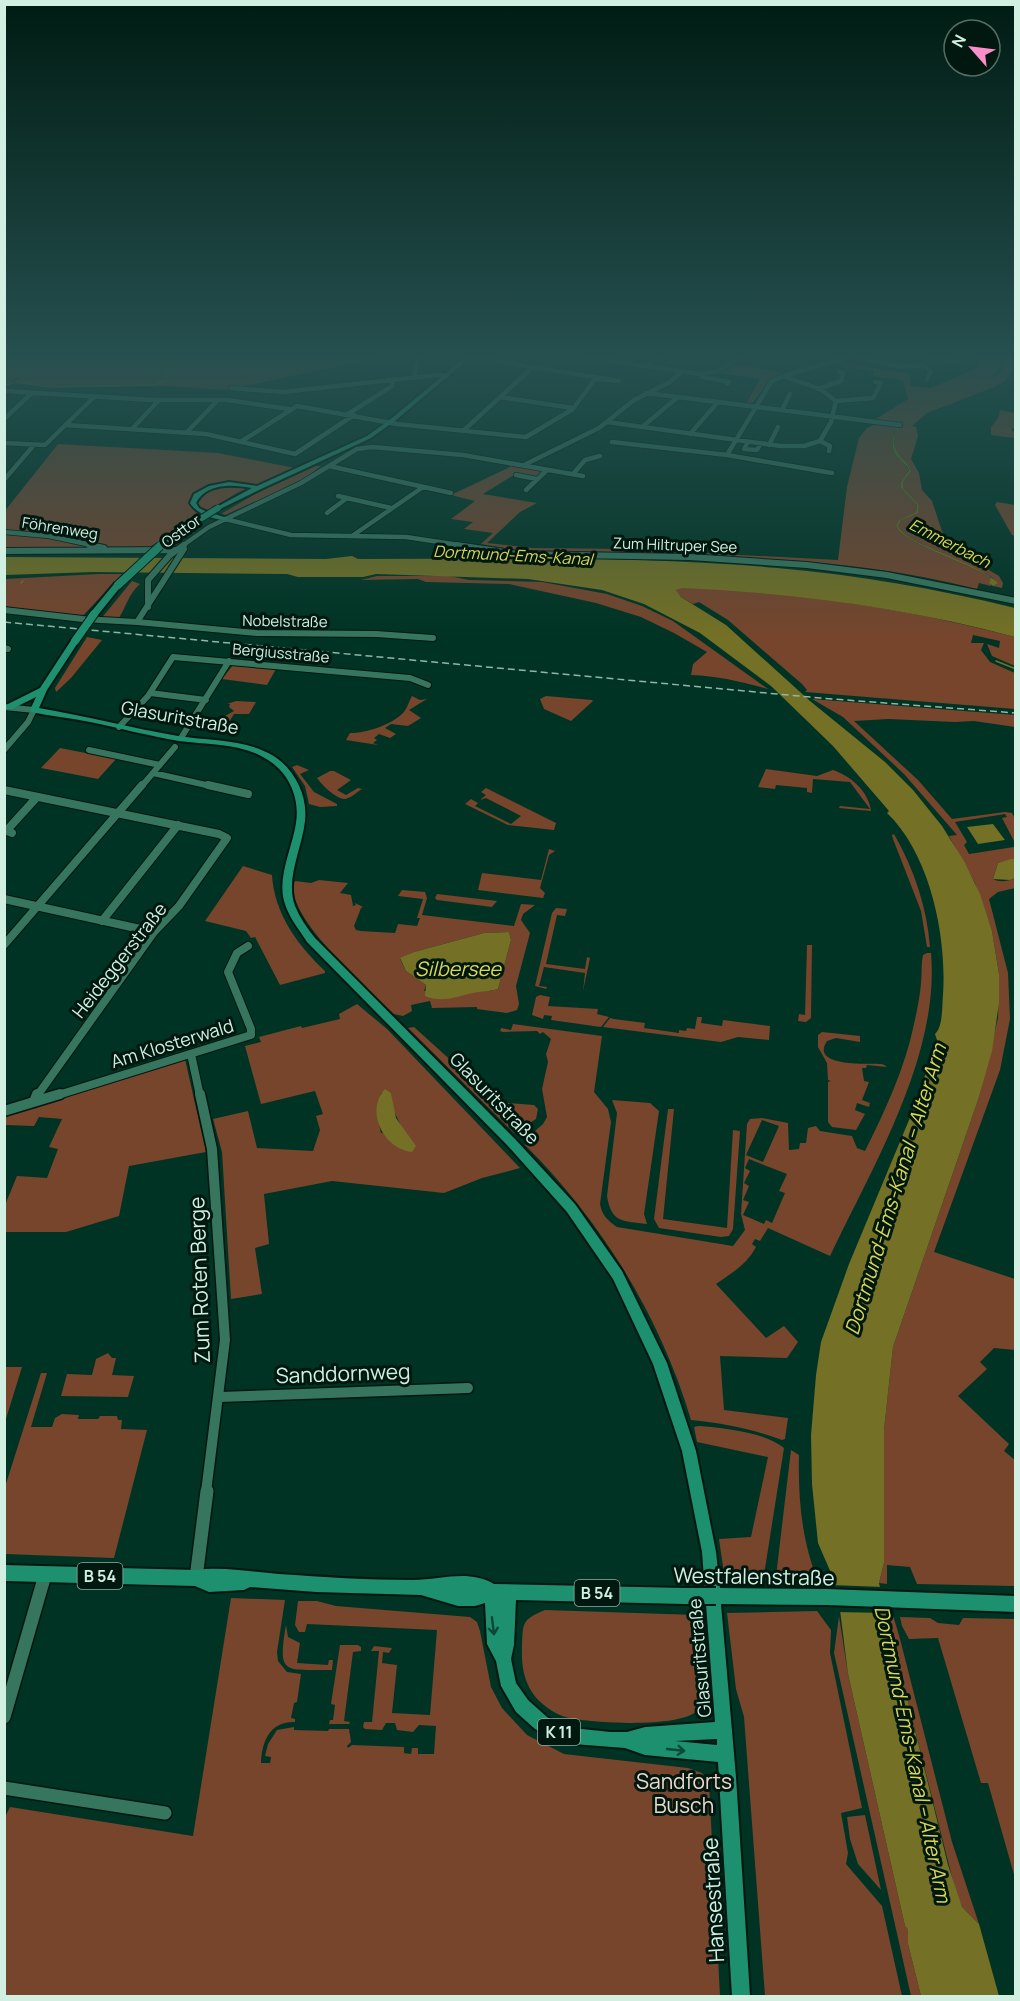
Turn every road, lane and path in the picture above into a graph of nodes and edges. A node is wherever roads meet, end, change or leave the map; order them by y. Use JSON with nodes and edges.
{"nodes":[{"id":1,"x":29,"y":451,"type":"edge"},
{"id":2,"x":283,"y":451,"type":"edge"},
{"id":3,"x":299,"y":451,"type":"edge"},
{"id":4,"x":337,"y":451,"type":"edge"},
{"id":5,"x":353,"y":451,"type":"edge"},
{"id":6,"x":423,"y":451,"type":"edge"},
{"id":7,"x":550,"y":451,"type":"edge"},
{"id":8,"x":690,"y":451,"type":"edge"},
{"id":9,"x":730,"y":451,"type":"edge"},
{"id":10,"x":600,"y":456,"type":"dead end"},
{"id":11,"x":728,"y":456,"type":"junction"},
{"id":12,"x":523,"y":465,"type":"junction"},
{"id":13,"x":328,"y":466,"type":"junction"},
{"id":14,"x":548,"y":470,"type":"junction"},
{"id":15,"x":832,"y":473,"type":"dead end"},
{"id":16,"x":573,"y":474,"type":"junction"},
{"id":17,"x":516,"y":476,"type":"dead end"},
{"id":18,"x":583,"y":476,"type":"dead end"},
{"id":19,"x":537,"y":479,"type":"junction"},
{"id":20,"x":4,"y":480,"type":"edge"},
{"id":21,"x":235,"y":485,"type":"junction"},
{"id":22,"x":423,"y":487,"type":"junction"},
{"id":23,"x":254,"y":488,"type":"junction"},
{"id":24,"x":526,"y":490,"type":"dead end"},
{"id":25,"x":451,"y":493,"type":"dead end"},
{"id":26,"x":338,"y":496,"type":"dead end"},
{"id":27,"x":238,"y":497,"type":"junction"},
{"id":28,"x":346,"y":498,"type":"junction"},
{"id":29,"x":392,"y":508,"type":"junction"},
{"id":30,"x":327,"y":513,"type":"dead end"},
{"id":31,"x":225,"y":519,"type":"junction"},
{"id":32,"x":4,"y":532,"type":"edge"},
{"id":33,"x":352,"y":536,"type":"junction"},
{"id":34,"x":110,"y":549,"type":"junction"},
{"id":35,"x":184,"y":549,"type":"dead end"},
{"id":36,"x":176,"y":550,"type":"junction"},
{"id":37,"x":4,"y":551,"type":"edge"},
{"id":38,"x":1016,"y":601,"type":"edge"},
{"id":39,"x":148,"y":608,"type":"junction"},
{"id":40,"x":4,"y":610,"type":"edge"},
{"id":41,"x":137,"y":622,"type":"junction"},
{"id":42,"x":433,"y":638,"type":"dead end"},
{"id":43,"x":229,"y":662,"type":"junction"},
{"id":44,"x":428,"y":685,"type":"dead end"},
{"id":45,"x":43,"y":690,"type":"junction"},
{"id":46,"x":150,"y":694,"type":"junction"},
{"id":47,"x":206,"y":700,"type":"junction"},
{"id":48,"x":7,"y":707,"type":"edge"},
{"id":49,"x":34,"y":710,"type":"junction"},
{"id":50,"x":119,"y":727,"type":"junction"},
{"id":51,"x":181,"y":738,"type":"junction"},
{"id":52,"x":175,"y":747,"type":"dead end"},
{"id":53,"x":4,"y":750,"type":"edge"},
{"id":54,"x":89,"y":750,"type":"dead end"},
{"id":55,"x":160,"y":765,"type":"junction"},
{"id":56,"x":153,"y":773,"type":"junction"},
{"id":57,"x":4,"y":790,"type":"edge"},
{"id":58,"x":248,"y":794,"type":"dead end"},
{"id":59,"x":38,"y":797,"type":"junction"},
{"id":60,"x":118,"y":813,"type":"junction"},
{"id":61,"x":178,"y":825,"type":"junction"},
{"id":62,"x":12,"y":833,"type":"dead end"},
{"id":63,"x":4,"y":898,"type":"edge"},
{"id":64,"x":39,"y":906,"type":"junction"},
{"id":65,"x":102,"y":921,"type":"junction"},
{"id":66,"x":154,"y":932,"type":"junction"},
{"id":67,"x":4,"y":945,"type":"edge"},
{"id":68,"x":248,"y":946,"type":"dead end"},
{"id":69,"x":191,"y":1054,"type":"junction"},
{"id":70,"x":34,"y":1102,"type":"junction"},
{"id":71,"x":4,"y":1111,"type":"edge"},
{"id":72,"x":468,"y":1388,"type":"dead end"},
{"id":73,"x":219,"y":1397,"type":"junction"},
{"id":74,"x":4,"y":1573,"type":"edge"},
{"id":75,"x":45,"y":1575,"type":"junction"},
{"id":76,"x":195,"y":1578,"type":"junction"},
{"id":77,"x":492,"y":1592,"type":"junction"},
{"id":78,"x":509,"y":1592,"type":"junction"},
{"id":79,"x":1016,"y":1604,"type":"edge"},
{"id":80,"x":503,"y":1659,"type":"junction"},
{"id":81,"x":4,"y":1717,"type":"edge"},
{"id":82,"x":724,"y":1730,"type":"junction"},
{"id":83,"x":627,"y":1740,"type":"junction"},
{"id":84,"x":726,"y":1754,"type":"junction"},
{"id":85,"x":4,"y":1788,"type":"edge"},
{"id":86,"x":165,"y":1813,"type":"dead end"},
{"id":87,"x":741,"y":1996,"type":"edge"}],
"edges":[{"from":1,"to":20,"type":"street"},
{"from":2,"to":3,"type":"street"},
{"from":4,"to":23,"type":"main road","name":"Osttor"},
{"from":5,"to":13,"type":"street","name":"Osttor"},
{"from":6,"to":12,"type":"street","name":"Osttor"},
{"from":7,"to":12,"type":"street"},
{"from":8,"to":11,"type":"street"},
{"from":9,"to":11,"type":"street"},
{"from":10,"to":16,"type":"street"},
{"from":11,"to":15,"type":"street"},
{"from":12,"to":14,"type":"street"},
{"from":13,"to":22,"type":"street"},
{"from":13,"to":31,"type":"street","name":"Osttor"},
{"from":14,"to":16,"type":"street"},
{"from":14,"to":19,"type":"street"},
{"from":16,"to":18,"type":"street"},
{"from":17,"to":19,"type":"street"},
{"from":19,"to":24,"type":"street"},
{"from":21,"to":23,"type":"main road"},
{"from":21,"to":27,"type":"main road"},
{"from":21,"to":31,"type":"main road"},
{"from":22,"to":25,"type":"street"},
{"from":22,"to":29,"type":"street"},
{"from":23,"to":27,"type":"main road","name":"Osttor"},
{"from":26,"to":28,"type":"street"},
{"from":27,"to":45,"type":"main road","name":"Osttor","bridge":true},
{"from":28,"to":29,"type":"street"},
{"from":28,"to":30,"type":"street"},
{"from":29,"to":33,"type":"street"},
{"from":31,"to":33,"type":"street","name":"Zum Hiltruper See"},
{"from":31,"to":36,"type":"street","name":"Osttor"},
{"from":32,"to":34,"type":"street","name":"Föhrenweg"},
{"from":33,"to":38,"type":"street","name":"Zum Hiltruper See"},
{"from":34,"to":36,"type":"street"},
{"from":34,"to":37,"type":"street"},
{"from":35,"to":39,"type":"street","name":"Osttor"},
{"from":36,"to":39,"type":"street","name":"Osttor"},
{"from":39,"to":41,"type":"street","name":"Osttor"},
{"from":40,"to":41,"type":"street"},
{"from":41,"to":42,"type":"street","name":"Nobelstraße"},
{"from":43,"to":44,"type":"street","name":"Bergiusstraße"},
{"from":43,"to":46,"type":"street","name":"Bergiusstraße"},
{"from":43,"to":47,"type":"street"},
{"from":45,"to":48,"type":"main road"},
{"from":45,"to":49,"type":"main road","name":"Osttor"},
{"from":46,"to":47,"type":"street"},
{"from":46,"to":50,"type":"street","name":"Bergiusstraße"},
{"from":47,"to":51,"type":"street"},
{"from":48,"to":49,"type":"street"},
{"from":49,"to":50,"type":"main road","name":"Glasuritstraße"},
{"from":49,"to":53,"type":"street"},
{"from":50,"to":51,"type":"main road","name":"Glasuritstraße"},
{"from":51,"to":82,"type":"main road","name":"Glasuritstraße"},
{"from":52,"to":55,"type":"street"},
{"from":54,"to":55,"type":"street"},
{"from":55,"to":56,"type":"street"},
{"from":56,"to":58,"type":"street"},
{"from":56,"to":60,"type":"street"},
{"from":57,"to":59,"type":"street"},
{"from":59,"to":60,"type":"street"},
{"from":59,"to":62,"type":"street"},
{"from":60,"to":61,"type":"street"},
{"from":60,"to":64,"type":"street"},
{"from":61,"to":65,"type":"street"},
{"from":61,"to":66,"type":"street","name":"Heideggerstraße"},
{"from":63,"to":64,"type":"street"},
{"from":64,"to":65,"type":"street"},
{"from":64,"to":67,"type":"street"},
{"from":65,"to":66,"type":"street"},
{"from":66,"to":70,"type":"street","name":"Heideggerstraße"},
{"from":68,"to":69,"type":"street","name":"Am Klosterwald"},
{"from":69,"to":70,"type":"street","name":"Am Klosterwald"},
{"from":69,"to":73,"type":"street","name":"Zum Roten Berge"},
{"from":70,"to":71,"type":"street","name":"Am Klosterwald"},
{"from":72,"to":73,"type":"street","name":"Sanddornweg"},
{"from":73,"to":76,"type":"street","name":"Zum Roten Berge"},
{"from":74,"to":75,"type":"main road","name":"Westfalenstraße","number":"B 54"},
{"from":75,"to":76,"type":"main road","name":"Westfalenstraße","number":"B 54"},
{"from":75,"to":81,"type":"street"},
{"from":76,"to":77,"type":"main road","name":"Westfalenstraße","number":"B 54"},
{"from":77,"to":78,"type":"main road","name":"Westfalenstraße","number":"B 54"},
{"from":77,"to":80,"type":"main road","number":"K 11","one_way":true},
{"from":78,"to":79,"type":"main road","name":"Westfalenstraße","number":"B 54","bridge":true},
{"from":78,"to":80,"type":"main road","number":"K 11"},
{"from":80,"to":83,"type":"main road","number":"K 11"},
{"from":82,"to":83,"type":"main road","number":"K 11"},
{"from":82,"to":84,"type":"main road","name":"Hansestraße"},
{"from":83,"to":84,"type":"main road","number":"K 11","one_way":true},
{"from":84,"to":87,"type":"main road","name":"Hansestraße"},
{"from":85,"to":86,"type":"street"}]}
